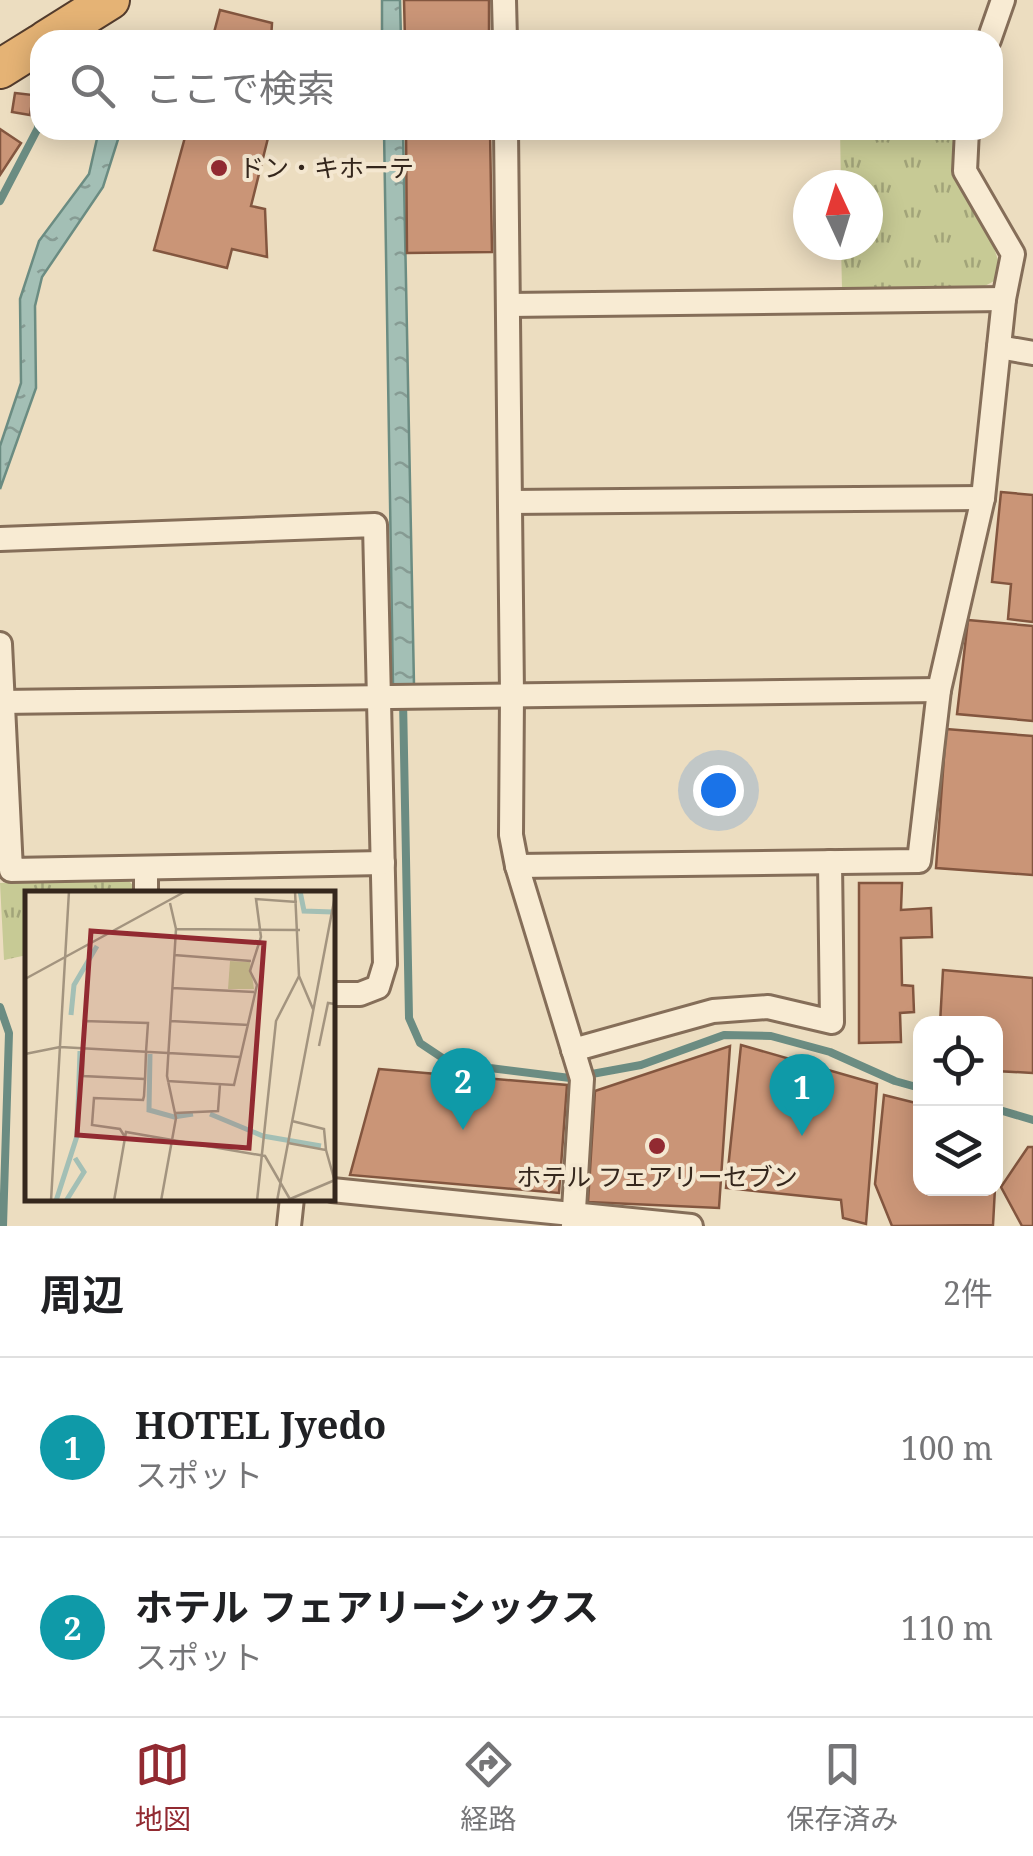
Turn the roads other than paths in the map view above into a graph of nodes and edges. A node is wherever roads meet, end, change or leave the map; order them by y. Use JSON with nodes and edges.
{"nodes":[{"id":1,"x":110,"y":0,"type":"edge"},
{"id":2,"x":504,"y":0,"type":"edge"},
{"id":3,"x":1003,"y":0,"type":"edge"},
{"id":4,"x":62,"y":30,"type":"edge"},
{"id":5,"x":504,"y":30,"type":"edge"},
{"id":6,"x":992,"y":30,"type":"edge"},
{"id":7,"x":30,"y":50,"type":"edge"},
{"id":8,"x":0,"y":69,"type":"edge"},
{"id":9,"x":506,"y":140,"type":"edge"},
{"id":10,"x":967,"y":140,"type":"edge"},
{"id":11,"x":1004,"y":299,"type":"junction"},
{"id":12,"x":508,"y":305,"type":"junction"},
{"id":13,"x":999,"y":347,"type":"junction"},
{"id":14,"x":1033,"y":353,"type":"edge"},
{"id":15,"x":983,"y":498,"type":"junction"},
{"id":16,"x":510,"y":502,"type":"junction"},
{"id":17,"x":0,"y":540,"type":"edge"},
{"id":18,"x":0,"y":644,"type":"edge"},
{"id":19,"x":939,"y":690,"type":"junction"},
{"id":20,"x":512,"y":695,"type":"junction"},
{"id":21,"x":379,"y":696,"type":"junction"},
{"id":22,"x":2,"y":702,"type":"edge"},
{"id":23,"x":830,"y":862,"type":"junction"},
{"id":24,"x":383,"y":863,"type":"junction"},
{"id":25,"x":517,"y":866,"type":"junction"},
{"id":26,"x":146,"y":868,"type":"junction"},
{"id":27,"x":146,"y":891,"type":"edge"},
{"id":28,"x":335,"y":994,"type":"edge"},
{"id":29,"x":573,"y":1050,"type":"junction"},
{"id":30,"x":335,"y":1190,"type":"edge"},
{"id":31,"x":574,"y":1220,"type":"edge"},
{"id":32,"x":691,"y":1226,"type":"edge"}],
"edges":[{"from":1,"to":4,"type":"highway"},
{"from":2,"to":5,"type":"street"},
{"from":3,"to":6,"type":"street"},
{"from":7,"to":8,"type":"highway"},
{"from":9,"to":12,"type":"street"},
{"from":10,"to":11,"type":"street"},
{"from":11,"to":12,"type":"street"},
{"from":11,"to":13,"type":"street"},
{"from":12,"to":16,"type":"street"},
{"from":13,"to":14,"type":"street"},
{"from":13,"to":15,"type":"street"},
{"from":15,"to":16,"type":"street"},
{"from":15,"to":19,"type":"street"},
{"from":16,"to":20,"type":"street"},
{"from":17,"to":21,"type":"street"},
{"from":18,"to":22,"type":"street"},
{"from":19,"to":20,"type":"street"},
{"from":19,"to":23,"type":"street"},
{"from":20,"to":21,"type":"street"},
{"from":20,"to":25,"type":"street"},
{"from":21,"to":22,"type":"street"},
{"from":21,"to":24,"type":"street"},
{"from":22,"to":26,"type":"street"},
{"from":23,"to":25,"type":"street"},
{"from":23,"to":29,"type":"street"},
{"from":24,"to":26,"type":"street"},
{"from":24,"to":28,"type":"street"},
{"from":25,"to":29,"type":"street"},
{"from":26,"to":27,"type":"street"},
{"from":29,"to":31,"type":"street"},
{"from":30,"to":31,"type":"street"},
{"from":31,"to":32,"type":"street"}]}
